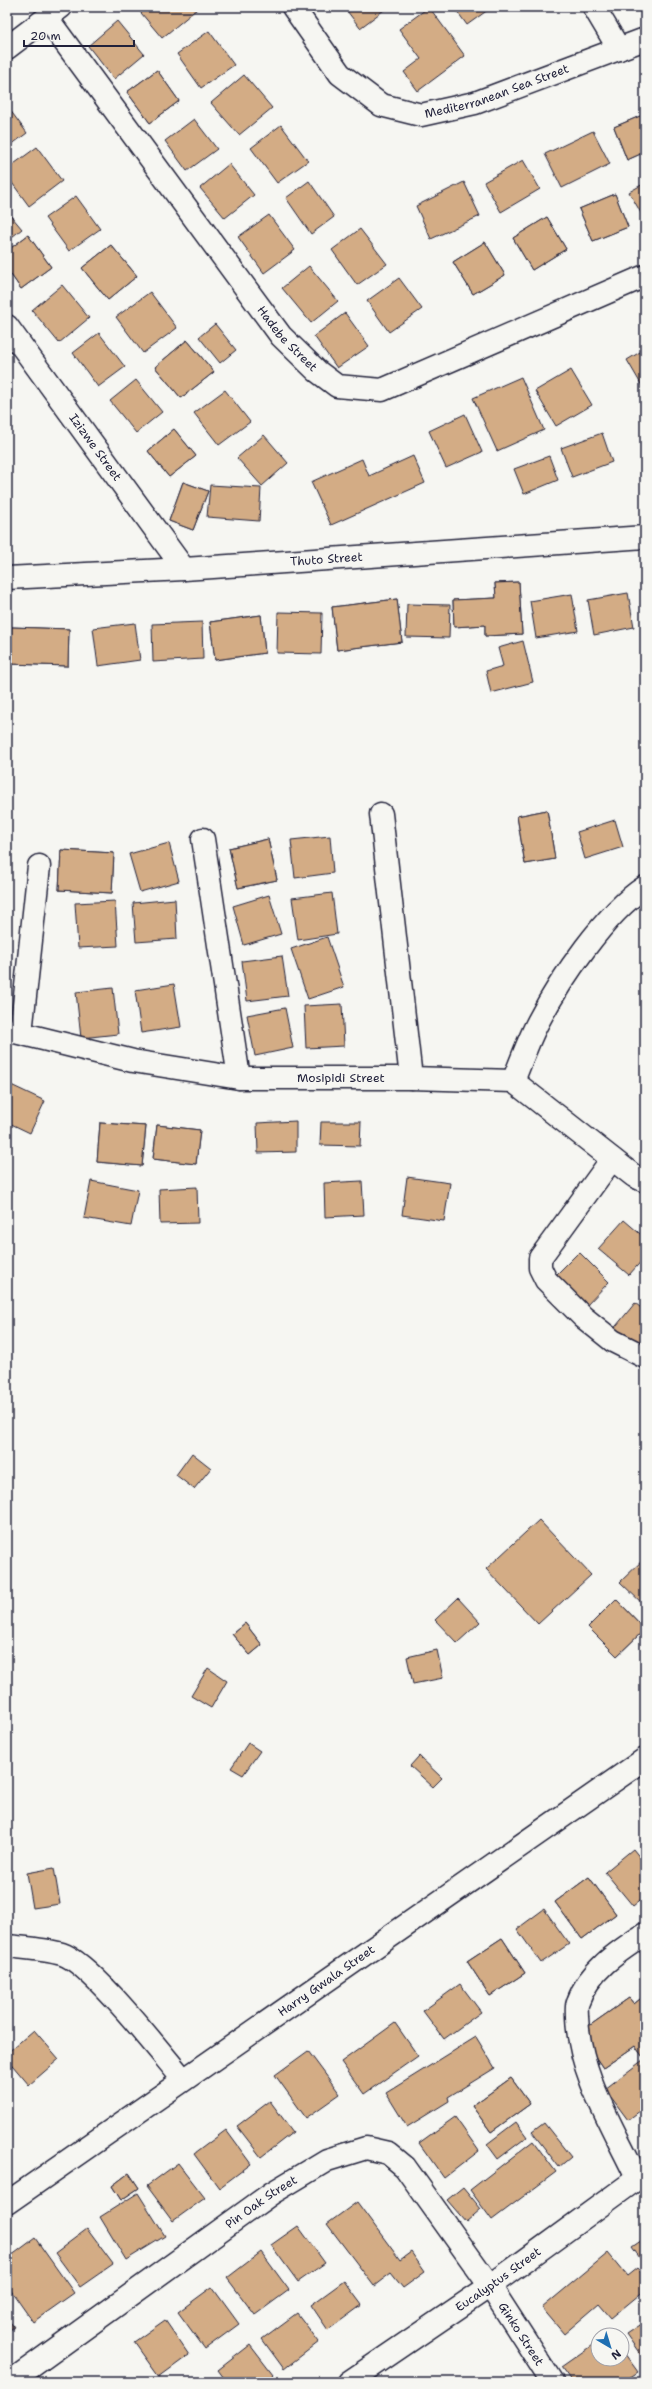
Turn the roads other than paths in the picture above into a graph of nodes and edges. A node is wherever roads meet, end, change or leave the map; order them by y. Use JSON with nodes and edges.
{"nodes":[{"id":1,"x":293,"y":7,"type":"edge"},
{"id":2,"x":594,"y":7,"type":"edge"},
{"id":3,"x":54,"y":12,"type":"edge"},
{"id":4,"x":645,"y":40,"type":"edge"},
{"id":5,"x":7,"y":48,"type":"edge"},
{"id":6,"x":618,"y":49,"type":"junction"},
{"id":7,"x":645,"y":276,"type":"edge"},
{"id":8,"x":7,"y":326,"type":"edge"},
{"id":9,"x":645,"y":537,"type":"edge"},
{"id":10,"x":184,"y":569,"type":"junction"},
{"id":11,"x":7,"y":578,"type":"edge"},
{"id":12,"x":381,"y":814,"type":"dead end"},
{"id":13,"x":203,"y":839,"type":"dead end"},
{"id":14,"x":39,"y":866,"type":"dead end"},
{"id":15,"x":645,"y":887,"type":"edge"},
{"id":16,"x":14,"y":1032,"type":"edge"},
{"id":17,"x":239,"y":1078,"type":"junction"},
{"id":18,"x":411,"y":1078,"type":"junction"},
{"id":19,"x":513,"y":1081,"type":"junction"},
{"id":20,"x":612,"y":1159,"type":"junction"},
{"id":21,"x":645,"y":1181,"type":"edge"},
{"id":22,"x":645,"y":1357,"type":"edge"},
{"id":23,"x":645,"y":1759,"type":"edge"},
{"id":24,"x":645,"y":1934,"type":"edge"},
{"id":25,"x":7,"y":1946,"type":"edge"},
{"id":26,"x":183,"y":2079,"type":"junction"},
{"id":27,"x":641,"y":2175,"type":"edge"},
{"id":28,"x":7,"y":2203,"type":"edge"},
{"id":29,"x":490,"y":2286,"type":"junction"},
{"id":30,"x":10,"y":2382,"type":"edge"},
{"id":31,"x":349,"y":2382,"type":"edge"},
{"id":32,"x":552,"y":2382,"type":"edge"}],
"edges":[{"from":1,"to":6,"type":"street","name":"Mediterranean Sea Street"},
{"from":2,"to":6,"type":"street"},
{"from":3,"to":5,"type":"street"},
{"from":3,"to":7,"type":"street","name":"Hadebe Street"},
{"from":4,"to":6,"type":"street","name":"Mediterranean Sea Street"},
{"from":8,"to":10,"type":"street","name":"Izizwe Street"},
{"from":9,"to":10,"type":"street","name":"Thuto Street"},
{"from":10,"to":11,"type":"street","name":"Thuto Street"},
{"from":12,"to":18,"type":"street"},
{"from":13,"to":17,"type":"street"},
{"from":14,"to":16,"type":"street"},
{"from":15,"to":19,"type":"street"},
{"from":16,"to":17,"type":"street","name":"Mosipidi Street"},
{"from":17,"to":18,"type":"street","name":"Mosipidi Street"},
{"from":18,"to":19,"type":"street","name":"Mosipidi Street"},
{"from":19,"to":20,"type":"street"},
{"from":20,"to":21,"type":"street"},
{"from":20,"to":22,"type":"street"},
{"from":23,"to":26,"type":"street","name":"Harry Gwala Street"},
{"from":24,"to":27,"type":"street"},
{"from":25,"to":26,"type":"street"},
{"from":26,"to":28,"type":"street","name":"Harry Gwala Street"},
{"from":27,"to":29,"type":"street","name":"Eucalyptus Street"},
{"from":29,"to":30,"type":"street","name":"Pin Oak Street"},
{"from":29,"to":31,"type":"street","name":"Eucalyptus Street"},
{"from":29,"to":32,"type":"street","name":"Ginko Street"}]}
